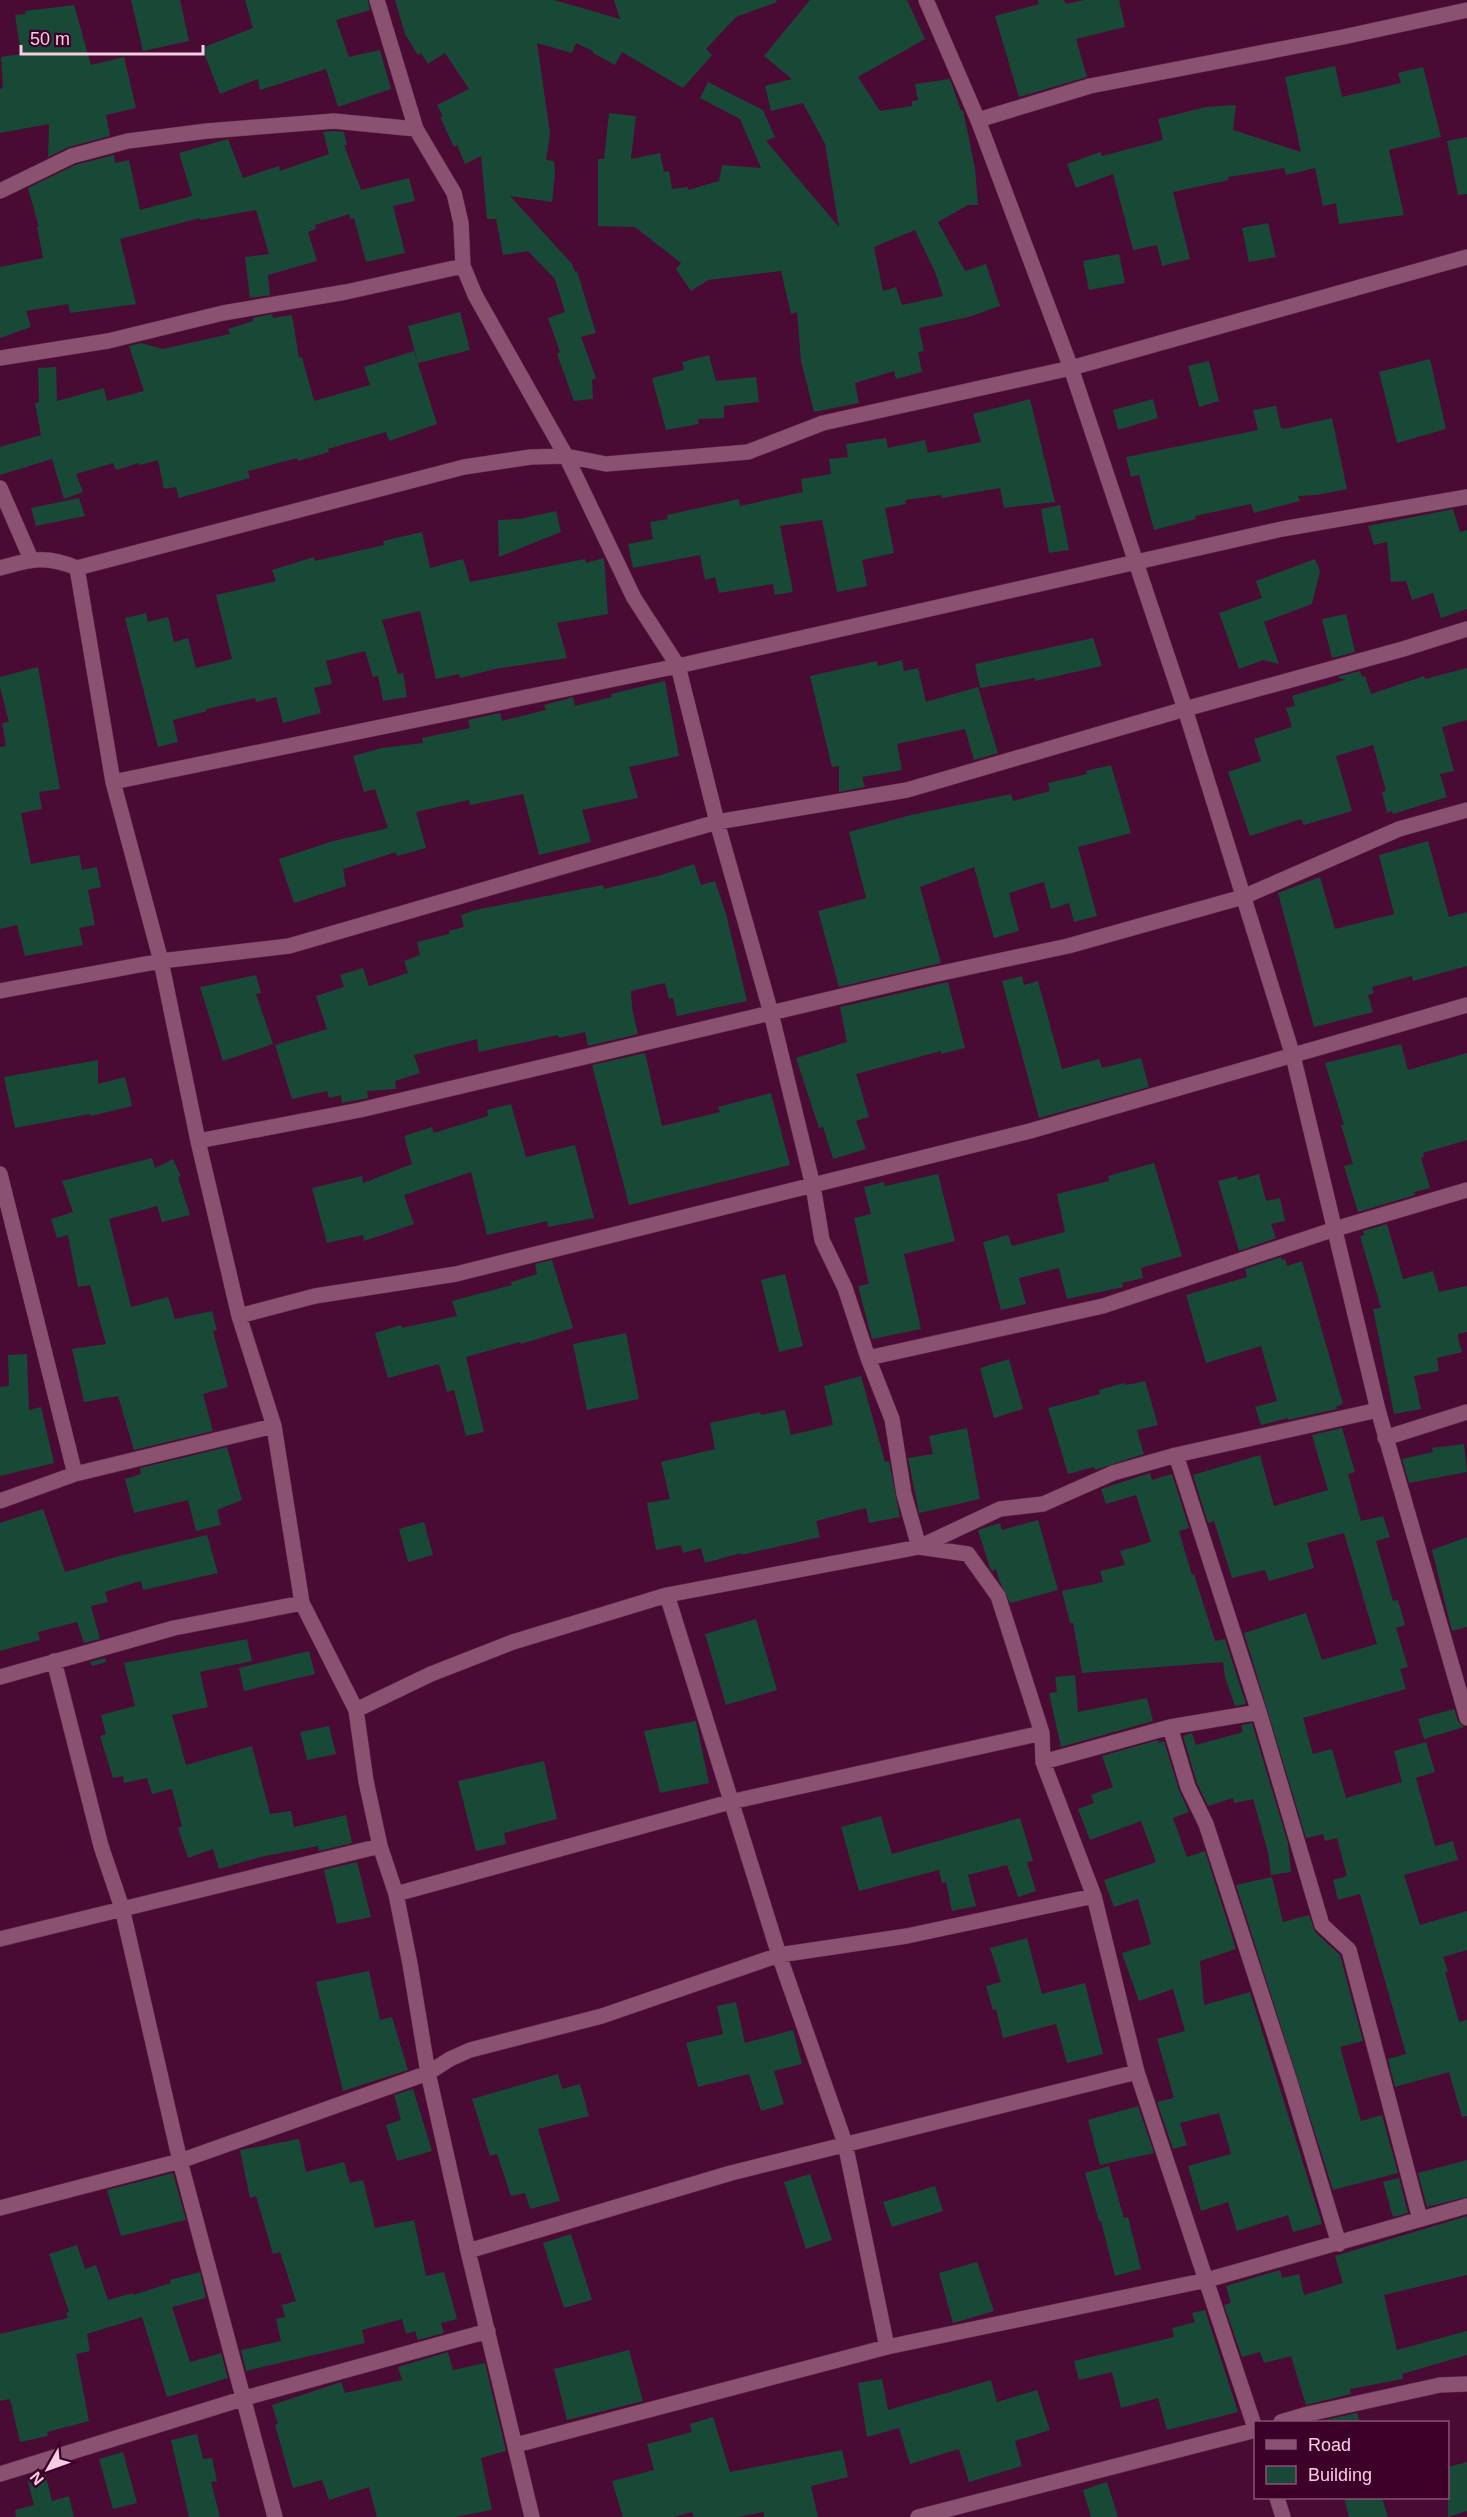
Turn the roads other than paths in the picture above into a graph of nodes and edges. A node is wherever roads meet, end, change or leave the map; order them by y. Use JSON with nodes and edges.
{"nodes":[{"id":1,"x":377,"y":0,"type":"edge"},
{"id":2,"x":926,"y":0,"type":"edge"},
{"id":3,"x":1467,"y":10,"type":"edge"},
{"id":4,"x":978,"y":120,"type":"junction"},
{"id":5,"x":416,"y":129,"type":"junction"},
{"id":6,"x":0,"y":191,"type":"edge"},
{"id":7,"x":1467,"y":257,"type":"edge"},
{"id":8,"x":463,"y":266,"type":"junction"},
{"id":9,"x":0,"y":358,"type":"edge"},
{"id":10,"x":1071,"y":368,"type":"junction"},
{"id":11,"x":566,"y":456,"type":"junction"},
{"id":12,"x":0,"y":488,"type":"edge"},
{"id":13,"x":1467,"y":497,"type":"edge"},
{"id":14,"x":30,"y":559,"type":"junction"},
{"id":15,"x":1136,"y":562,"type":"junction"},
{"id":16,"x":0,"y":568,"type":"edge"},
{"id":17,"x":77,"y":568,"type":"junction"},
{"id":18,"x":1467,"y":629,"type":"edge"},
{"id":19,"x":678,"y":666,"type":"junction"},
{"id":20,"x":1185,"y":709,"type":"junction"},
{"id":21,"x":113,"y":782,"type":"junction"},
{"id":22,"x":1467,"y":810,"type":"edge"},
{"id":23,"x":717,"y":822,"type":"junction"},
{"id":24,"x":1243,"y":897,"type":"junction"},
{"id":25,"x":161,"y":961,"type":"junction"},
{"id":26,"x":0,"y":991,"type":"edge"},
{"id":27,"x":1467,"y":1005,"type":"edge"},
{"id":28,"x":771,"y":1013,"type":"junction"},
{"id":29,"x":1293,"y":1056,"type":"junction"},
{"id":30,"x":198,"y":1141,"type":"junction"},
{"id":31,"x":0,"y":1174,"type":"edge"},
{"id":32,"x":813,"y":1186,"type":"junction"},
{"id":33,"x":1467,"y":1190,"type":"edge"},
{"id":34,"x":1335,"y":1229,"type":"junction"},
{"id":35,"x":239,"y":1316,"type":"junction"},
{"id":36,"x":868,"y":1358,"type":"junction"},
{"id":37,"x":1378,"y":1410,"type":"junction"},
{"id":38,"x":1467,"y":1412,"type":"edge"},
{"id":39,"x":274,"y":1426,"type":"junction"},
{"id":40,"x":1385,"y":1438,"type":"junction"},
{"id":41,"x":1176,"y":1455,"type":"junction"},
{"id":42,"x":75,"y":1474,"type":"junction"},
{"id":43,"x":0,"y":1501,"type":"edge"},
{"id":44,"x":920,"y":1547,"type":"junction"},
{"id":45,"x":667,"y":1595,"type":"junction"},
{"id":46,"x":303,"y":1603,"type":"junction"},
{"id":47,"x":54,"y":1661,"type":"junction"},
{"id":48,"x":0,"y":1677,"type":"edge"},
{"id":49,"x":356,"y":1710,"type":"junction"},
{"id":50,"x":1259,"y":1712,"type":"junction"},
{"id":51,"x":1467,"y":1718,"type":"edge"},
{"id":52,"x":1170,"y":1727,"type":"junction"},
{"id":53,"x":1042,"y":1733,"type":"junction"},
{"id":54,"x":1043,"y":1761,"type":"junction"},
{"id":55,"x":730,"y":1802,"type":"junction"},
{"id":56,"x":380,"y":1846,"type":"junction"},
{"id":57,"x":396,"y":1894,"type":"junction"},
{"id":58,"x":1094,"y":1896,"type":"junction"},
{"id":59,"x":122,"y":1908,"type":"junction"},
{"id":60,"x":0,"y":1939,"type":"edge"},
{"id":61,"x":778,"y":1955,"type":"junction"},
{"id":62,"x":1137,"y":2072,"type":"junction"},
{"id":63,"x":428,"y":2073,"type":"junction"},
{"id":64,"x":845,"y":2143,"type":"junction"},
{"id":65,"x":180,"y":2161,"type":"junction"},
{"id":66,"x":1467,"y":2206,"type":"edge"},
{"id":67,"x":0,"y":2208,"type":"edge"},
{"id":68,"x":1420,"y":2219,"type":"junction"},
{"id":69,"x":1339,"y":2244,"type":"junction"},
{"id":70,"x":468,"y":2251,"type":"junction"},
{"id":71,"x":1207,"y":2280,"type":"junction"},
{"id":72,"x":488,"y":2331,"type":"junction"},
{"id":73,"x":887,"y":2347,"type":"junction"},
{"id":74,"x":1467,"y":2384,"type":"edge"},
{"id":75,"x":245,"y":2398,"type":"junction"},
{"id":76,"x":1284,"y":2421,"type":"edge"},
{"id":77,"x":1254,"y":2427,"type":"edge"},
{"id":78,"x":1254,"y":2430,"type":"edge"},
{"id":79,"x":516,"y":2445,"type":"junction"},
{"id":80,"x":0,"y":2474,"type":"edge"},
{"id":81,"x":1277,"y":2499,"type":"edge"},
{"id":82,"x":275,"y":2517,"type":"edge"},
{"id":83,"x":532,"y":2517,"type":"edge"},
{"id":84,"x":918,"y":2517,"type":"edge"},
{"id":85,"x":1283,"y":2517,"type":"edge"}],
"edges":[{"from":1,"to":5,"type":"street"},
{"from":2,"to":4,"type":"street"},
{"from":3,"to":4,"type":"street"},
{"from":4,"to":10,"type":"street"},
{"from":5,"to":6,"type":"street"},
{"from":5,"to":8,"type":"street"},
{"from":7,"to":10,"type":"street"},
{"from":8,"to":9,"type":"street"},
{"from":8,"to":11,"type":"street"},
{"from":10,"to":11,"type":"street"},
{"from":10,"to":15,"type":"street"},
{"from":11,"to":17,"type":"street"},
{"from":11,"to":19,"type":"street"},
{"from":12,"to":14,"type":"street"},
{"from":13,"to":15,"type":"street"},
{"from":14,"to":16,"type":"street"},
{"from":14,"to":17,"type":"street"},
{"from":15,"to":19,"type":"street"},
{"from":15,"to":20,"type":"street"},
{"from":17,"to":21,"type":"street"},
{"from":18,"to":20,"type":"street"},
{"from":19,"to":21,"type":"street"},
{"from":19,"to":23,"type":"street"},
{"from":20,"to":23,"type":"street"},
{"from":20,"to":24,"type":"street"},
{"from":21,"to":25,"type":"street"},
{"from":22,"to":24,"type":"street"},
{"from":23,"to":25,"type":"street"},
{"from":23,"to":28,"type":"street"},
{"from":24,"to":28,"type":"street"},
{"from":24,"to":29,"type":"street"},
{"from":25,"to":26,"type":"street"},
{"from":25,"to":30,"type":"street"},
{"from":27,"to":29,"type":"street"},
{"from":28,"to":30,"type":"street"},
{"from":28,"to":32,"type":"street"},
{"from":29,"to":32,"type":"street"},
{"from":29,"to":34,"type":"street"},
{"from":30,"to":35,"type":"street"},
{"from":31,"to":42,"type":"street"},
{"from":32,"to":35,"type":"street"},
{"from":32,"to":36,"type":"street"},
{"from":33,"to":34,"type":"street"},
{"from":34,"to":36,"type":"street"},
{"from":34,"to":37,"type":"street"},
{"from":35,"to":39,"type":"street"},
{"from":36,"to":44,"type":"street"},
{"from":37,"to":40,"type":"street"},
{"from":37,"to":41,"type":"street"},
{"from":38,"to":40,"type":"street"},
{"from":39,"to":42,"type":"street"},
{"from":39,"to":46,"type":"street"},
{"from":40,"to":51,"type":"street"},
{"from":41,"to":44,"type":"street"},
{"from":41,"to":50,"type":"street"},
{"from":42,"to":43,"type":"street"},
{"from":44,"to":45,"type":"street"},
{"from":44,"to":53,"type":"street"},
{"from":45,"to":49,"type":"street"},
{"from":45,"to":55,"type":"street"},
{"from":46,"to":47,"type":"street"},
{"from":46,"to":49,"type":"street"},
{"from":47,"to":48,"type":"street"},
{"from":47,"to":59,"type":"street"},
{"from":49,"to":56,"type":"street"},
{"from":50,"to":52,"type":"street"},
{"from":50,"to":68,"type":"street"},
{"from":52,"to":54,"type":"street"},
{"from":52,"to":69,"type":"street"},
{"from":53,"to":54,"type":"street"},
{"from":53,"to":55,"type":"street"},
{"from":54,"to":58,"type":"street"},
{"from":55,"to":57,"type":"street"},
{"from":55,"to":61,"type":"street"},
{"from":56,"to":57,"type":"street"},
{"from":56,"to":59,"type":"street"},
{"from":57,"to":63,"type":"street"},
{"from":58,"to":61,"type":"street"},
{"from":58,"to":62,"type":"street"},
{"from":59,"to":60,"type":"street"},
{"from":59,"to":65,"type":"street"},
{"from":61,"to":63,"type":"street"},
{"from":61,"to":64,"type":"street"},
{"from":62,"to":64,"type":"street"},
{"from":62,"to":71,"type":"street"},
{"from":63,"to":65,"type":"street"},
{"from":63,"to":70,"type":"street"},
{"from":64,"to":70,"type":"street"},
{"from":64,"to":73,"type":"street"},
{"from":65,"to":67,"type":"street"},
{"from":65,"to":75,"type":"street"},
{"from":66,"to":68,"type":"street"},
{"from":68,"to":69,"type":"street"},
{"from":69,"to":71,"type":"street"},
{"from":70,"to":72,"type":"street"},
{"from":71,"to":73,"type":"street"},
{"from":71,"to":77,"type":"street"},
{"from":72,"to":75,"type":"street"},
{"from":72,"to":79,"type":"street"},
{"from":73,"to":79,"type":"street"},
{"from":74,"to":76,"type":"street"},
{"from":75,"to":80,"type":"street"},
{"from":75,"to":82,"type":"street"},
{"from":78,"to":84,"type":"street"},
{"from":79,"to":83,"type":"street"},
{"from":81,"to":85,"type":"street"}]}
